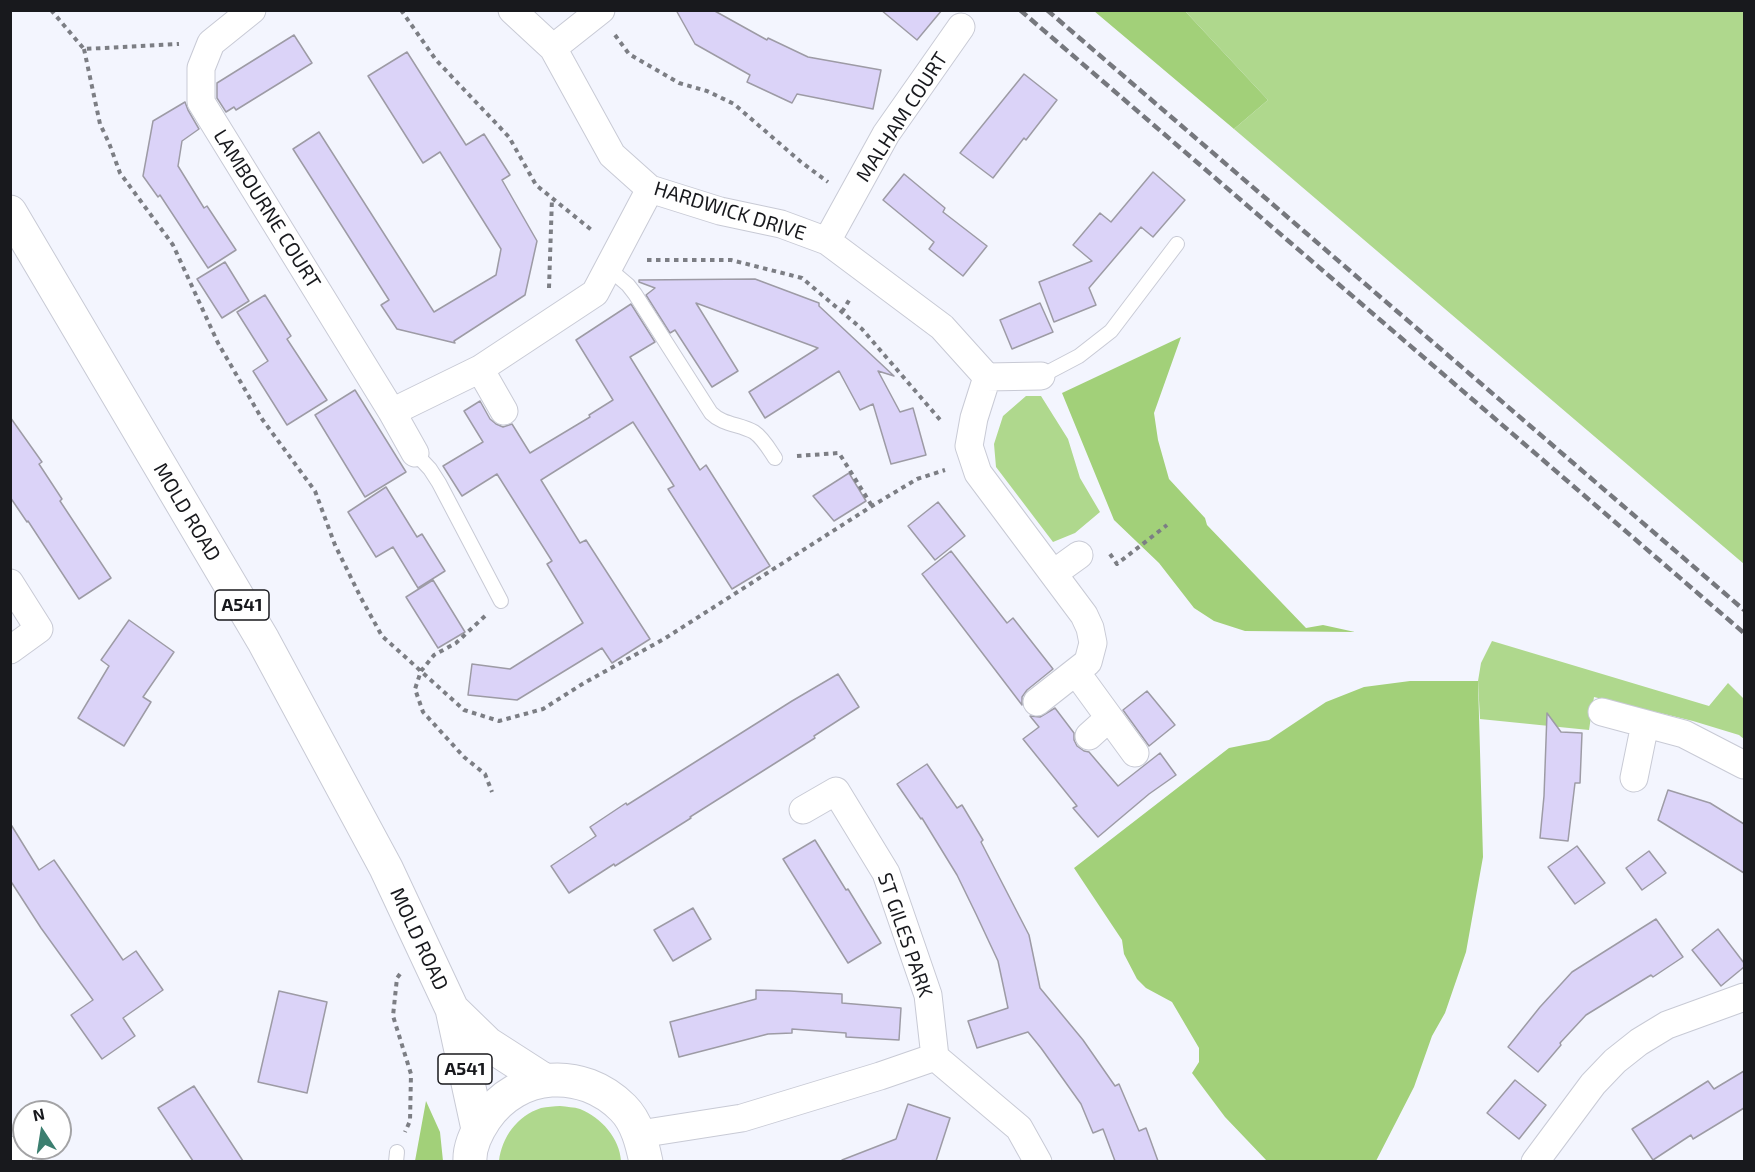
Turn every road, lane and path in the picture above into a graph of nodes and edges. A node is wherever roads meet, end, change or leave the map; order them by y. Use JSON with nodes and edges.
{"nodes":[{"id":1,"x":51,"y":10,"type":"edge"},
{"id":2,"x":252,"y":10,"type":"edge"},
{"id":3,"x":401,"y":10,"type":"edge"},
{"id":4,"x":512,"y":10,"type":"edge"},
{"id":5,"x":600,"y":12,"type":"edge"},
{"id":6,"x":961,"y":27,"type":"dead end"},
{"id":7,"x":211,"y":43,"type":"junction"},
{"id":8,"x":553,"y":48,"type":"junction"},
{"id":9,"x":650,"y":189,"type":"junction"},
{"id":10,"x":852,"y":195,"type":"junction"},
{"id":11,"x":552,"y":198,"type":"junction"},
{"id":12,"x":10,"y":212,"type":"edge"},
{"id":13,"x":827,"y":241,"type":"junction"},
{"id":14,"x":1177,"y":244,"type":"dead end"},
{"id":15,"x":613,"y":260,"type":"junction"},
{"id":16,"x":548,"y":325,"type":"junction"},
{"id":17,"x":480,"y":369,"type":"junction"},
{"id":18,"x":1041,"y":376,"type":"joint"},
{"id":19,"x":987,"y":377,"type":"junction"},
{"id":20,"x":504,"y":411,"type":"dead end"},
{"id":21,"x":392,"y":412,"type":"junction"},
{"id":22,"x":969,"y":446,"type":"junction"},
{"id":23,"x":415,"y":453,"type":"joint"},
{"id":24,"x":775,"y":458,"type":"joint"},
{"id":25,"x":872,"y":506,"type":"dead end"},
{"id":26,"x":1167,"y":525,"type":"dead end"},
{"id":27,"x":1079,"y":555,"type":"joint"},
{"id":28,"x":1054,"y":573,"type":"junction"},
{"id":29,"x":10,"y":583,"type":"edge"},
{"id":30,"x":501,"y":601,"type":"joint"},
{"id":31,"x":10,"y":650,"type":"edge"},
{"id":32,"x":1076,"y":672,"type":"junction"},
{"id":33,"x":1037,"y":702,"type":"dead end"},
{"id":34,"x":1602,"y":712,"type":"dead end"},
{"id":35,"x":1109,"y":718,"type":"junction"},
{"id":36,"x":1645,"y":724,"type":"junction"},
{"id":37,"x":1089,"y":736,"type":"dead end"},
{"id":38,"x":1135,"y":753,"type":"dead end"},
{"id":39,"x":1744,"y":765,"type":"edge"},
{"id":40,"x":1634,"y":778,"type":"dead end"},
{"id":41,"x":492,"y":792,"type":"dead end"},
{"id":42,"x":803,"y":810,"type":"dead end"},
{"id":43,"x":425,"y":951,"type":"junction"},
{"id":44,"x":1744,"y":997,"type":"edge"},
{"id":45,"x":452,"y":1010,"type":"junction"},
{"id":46,"x":935,"y":1057,"type":"junction"},
{"id":47,"x":544,"y":1080,"type":"junction"},
{"id":48,"x":478,"y":1129,"type":"junction"},
{"id":49,"x":643,"y":1148,"type":"edge"},
{"id":50,"x":10,"y":1150,"type":"edge"},
{"id":51,"x":396,"y":1157,"type":"edge"},
{"id":52,"x":19,"y":1161,"type":"edge"},
{"id":53,"x":470,"y":1161,"type":"edge"},
{"id":54,"x":1038,"y":1161,"type":"edge"},
{"id":55,"x":1535,"y":1161,"type":"edge"}],
"edges":[{"from":1,"to":7,"type":"path"},
{"from":2,"to":7,"type":"street"},
{"from":3,"to":11,"type":"path"},
{"from":4,"to":8,"type":"street","name":"HARDWICK DRIVE"},
{"from":5,"to":8,"type":"street"},
{"from":5,"to":10,"type":"path"},
{"from":6,"to":10,"type":"street","name":"MALHAM COURT"},
{"from":7,"to":21,"type":"street","name":"LAMBOURNE COURT"},
{"from":8,"to":9,"type":"street","name":"HARDWICK DRIVE"},
{"from":9,"to":13,"type":"street","name":"HARDWICK DRIVE"},
{"from":9,"to":15,"type":"street"},
{"from":10,"to":13,"type":"street","name":"MALHAM COURT"},
{"from":11,"to":15,"type":"path"},
{"from":11,"to":16,"type":"path"},
{"from":12,"to":43,"type":"main road","name":"MOLD ROAD","number":"A541"},
{"from":13,"to":19,"type":"street","name":"HARDWICK DRIVE"},
{"from":14,"to":18,"type":"lane"},
{"from":15,"to":16,"type":"street"},
{"from":15,"to":22,"type":"path"},
{"from":15,"to":24,"type":"lane"},
{"from":16,"to":17,"type":"street"},
{"from":17,"to":20,"type":"street"},
{"from":17,"to":21,"type":"street"},
{"from":18,"to":19,"type":"street"},
{"from":19,"to":22,"type":"street"},
{"from":21,"to":23,"type":"street","name":"LAMBOURNE COURT"},
{"from":22,"to":28,"type":"street"},
{"from":23,"to":30,"type":"lane"},
{"from":24,"to":25,"type":"path"},
{"from":26,"to":27,"type":"path"},
{"from":27,"to":28,"type":"street"},
{"from":28,"to":32,"type":"street"},
{"from":29,"to":31,"type":"street"},
{"from":30,"to":41,"type":"path"},
{"from":32,"to":33,"type":"street"},
{"from":32,"to":35,"type":"street"},
{"from":34,"to":36,"type":"street"},
{"from":35,"to":37,"type":"street"},
{"from":35,"to":38,"type":"street"},
{"from":36,"to":39,"type":"street"},
{"from":36,"to":40,"type":"street"},
{"from":42,"to":46,"type":"street","name":"ST GILES PARK"},
{"from":43,"to":45,"type":"main road","name":"MOLD ROAD","number":"A541"},
{"from":43,"to":51,"type":"path"},
{"from":44,"to":55,"type":"street"},
{"from":45,"to":47,"type":"main road","name":"MOLD ROAD","number":"A541"},
{"from":45,"to":48,"type":"main road","name":"MOLD ROAD","number":"A541"},
{"from":46,"to":49,"type":"street"},
{"from":46,"to":54,"type":"street"},
{"from":47,"to":48,"type":"main road"},
{"from":47,"to":49,"type":"main road"},
{"from":48,"to":53,"type":"main road"},
{"from":50,"to":52,"type":"street"}]}
